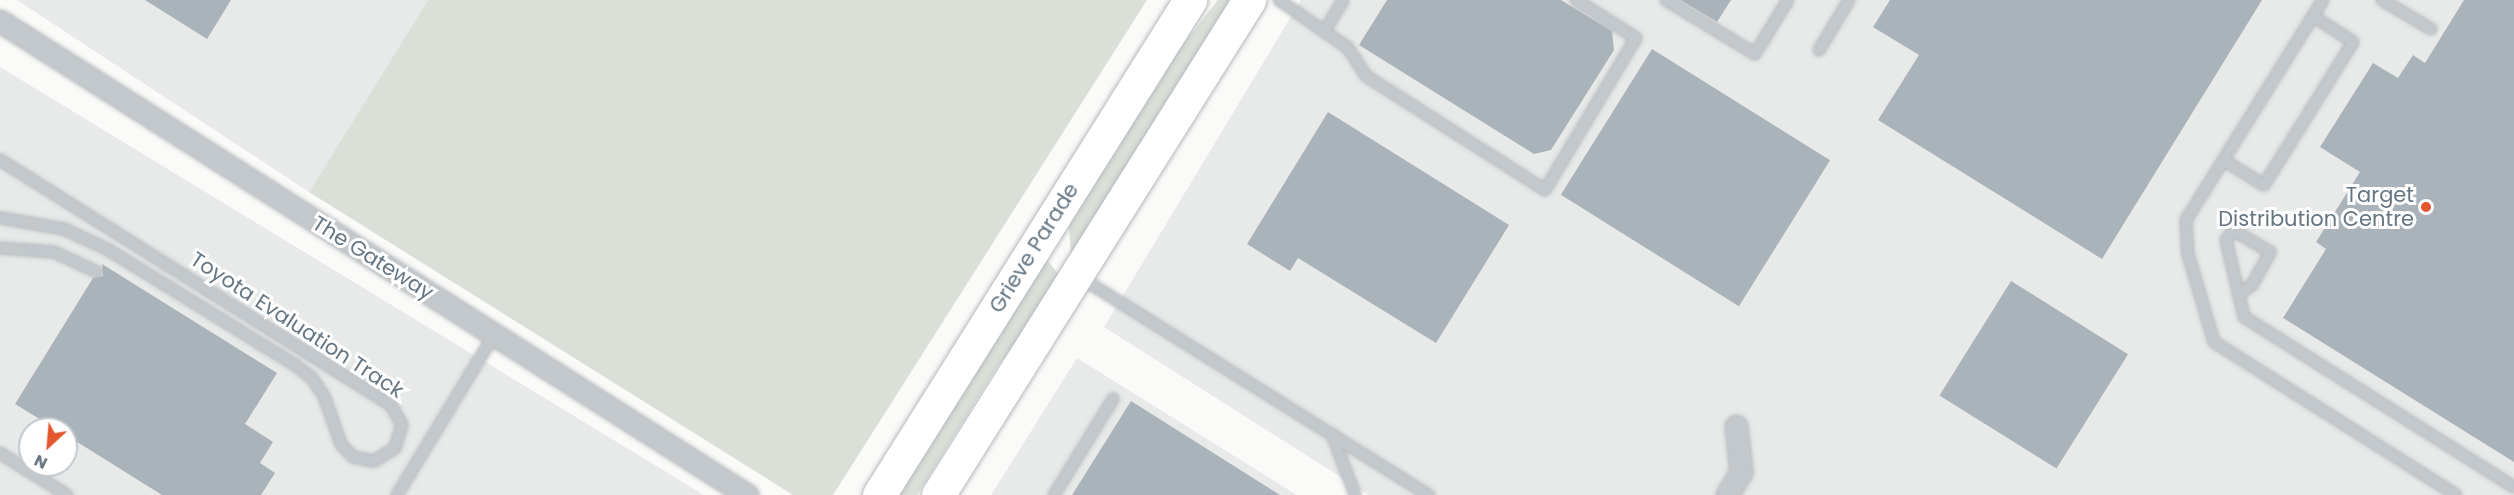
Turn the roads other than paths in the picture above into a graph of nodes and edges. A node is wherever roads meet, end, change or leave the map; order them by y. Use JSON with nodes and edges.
{"nodes":[{"id":1,"x":1190,"y":0,"type":"edge"},
{"id":2,"x":1249,"y":0,"type":"edge"},
{"id":3,"x":1279,"y":0,"type":"edge"},
{"id":4,"x":1343,"y":0,"type":"edge"},
{"id":5,"x":1576,"y":0,"type":"edge"},
{"id":6,"x":1666,"y":0,"type":"edge"},
{"id":7,"x":1788,"y":0,"type":"edge"},
{"id":8,"x":1849,"y":0,"type":"edge"},
{"id":9,"x":2323,"y":0,"type":"edge"},
{"id":10,"x":2382,"y":0,"type":"edge"},
{"id":11,"x":2313,"y":16,"type":"junction"},
{"id":12,"x":0,"y":21,"type":"edge"},
{"id":13,"x":2432,"y":29,"type":"dead end"},
{"id":14,"x":1324,"y":32,"type":"junction"},
{"id":15,"x":1819,"y":50,"type":"dead end"},
{"id":16,"x":0,"y":160,"type":"edge"},
{"id":17,"x":2223,"y":160,"type":"junction"},
{"id":18,"x":0,"y":218,"type":"edge"},
{"id":19,"x":0,"y":248,"type":"edge"},
{"id":20,"x":97,"y":272,"type":"dead end"},
{"id":21,"x":1076,"y":275,"type":"junction"},
{"id":22,"x":2239,"y":294,"type":"junction"},
{"id":23,"x":494,"y":335,"type":"junction"},
{"id":24,"x":1113,"y":399,"type":"dead end"},
{"id":25,"x":1736,"y":426,"type":"dead end"},
{"id":26,"x":1332,"y":434,"type":"junction"},
{"id":27,"x":0,"y":453,"type":"edge"},
{"id":28,"x":2514,"y":487,"type":"edge"},
{"id":29,"x":67,"y":495,"type":"edge"},
{"id":30,"x":396,"y":495,"type":"edge"},
{"id":31,"x":747,"y":495,"type":"edge"},
{"id":32,"x":879,"y":495,"type":"edge"},
{"id":33,"x":938,"y":495,"type":"edge"},
{"id":34,"x":1054,"y":495,"type":"edge"},
{"id":35,"x":1355,"y":495,"type":"edge"},
{"id":36,"x":1429,"y":495,"type":"edge"},
{"id":37,"x":1727,"y":495,"type":"edge"},
{"id":38,"x":2456,"y":495,"type":"edge"}],
"edges":[{"from":1,"to":32,"type":"main road","name":"Grieve Parade"},
{"from":2,"to":21,"type":"main road"},
{"from":3,"to":14,"type":"lane"},
{"from":4,"to":14,"type":"lane"},
{"from":5,"to":14,"type":"lane"},
{"from":6,"to":7,"type":"lane"},
{"from":8,"to":15,"type":"lane"},
{"from":9,"to":11,"type":"lane"},
{"from":10,"to":13,"type":"lane"},
{"from":11,"to":17,"type":"lane"},
{"from":11,"to":17,"type":"lane"},
{"from":12,"to":23,"type":"street","name":"The Gateway"},
{"from":16,"to":18,"type":"lane","name":"Toyota Evaluation Track"},
{"from":17,"to":38,"type":"lane"},
{"from":19,"to":20,"type":"lane"},
{"from":21,"to":26,"type":"lane"},
{"from":21,"to":33,"type":"main road"},
{"from":22,"to":22,"type":"lane"},
{"from":22,"to":28,"type":"lane"},
{"from":23,"to":30,"type":"lane"},
{"from":23,"to":31,"type":"street","name":"The Gateway"},
{"from":24,"to":34,"type":"lane"},
{"from":25,"to":37,"type":"street"},
{"from":26,"to":35,"type":"lane"},
{"from":26,"to":36,"type":"lane"},
{"from":27,"to":29,"type":"lane"}]}
